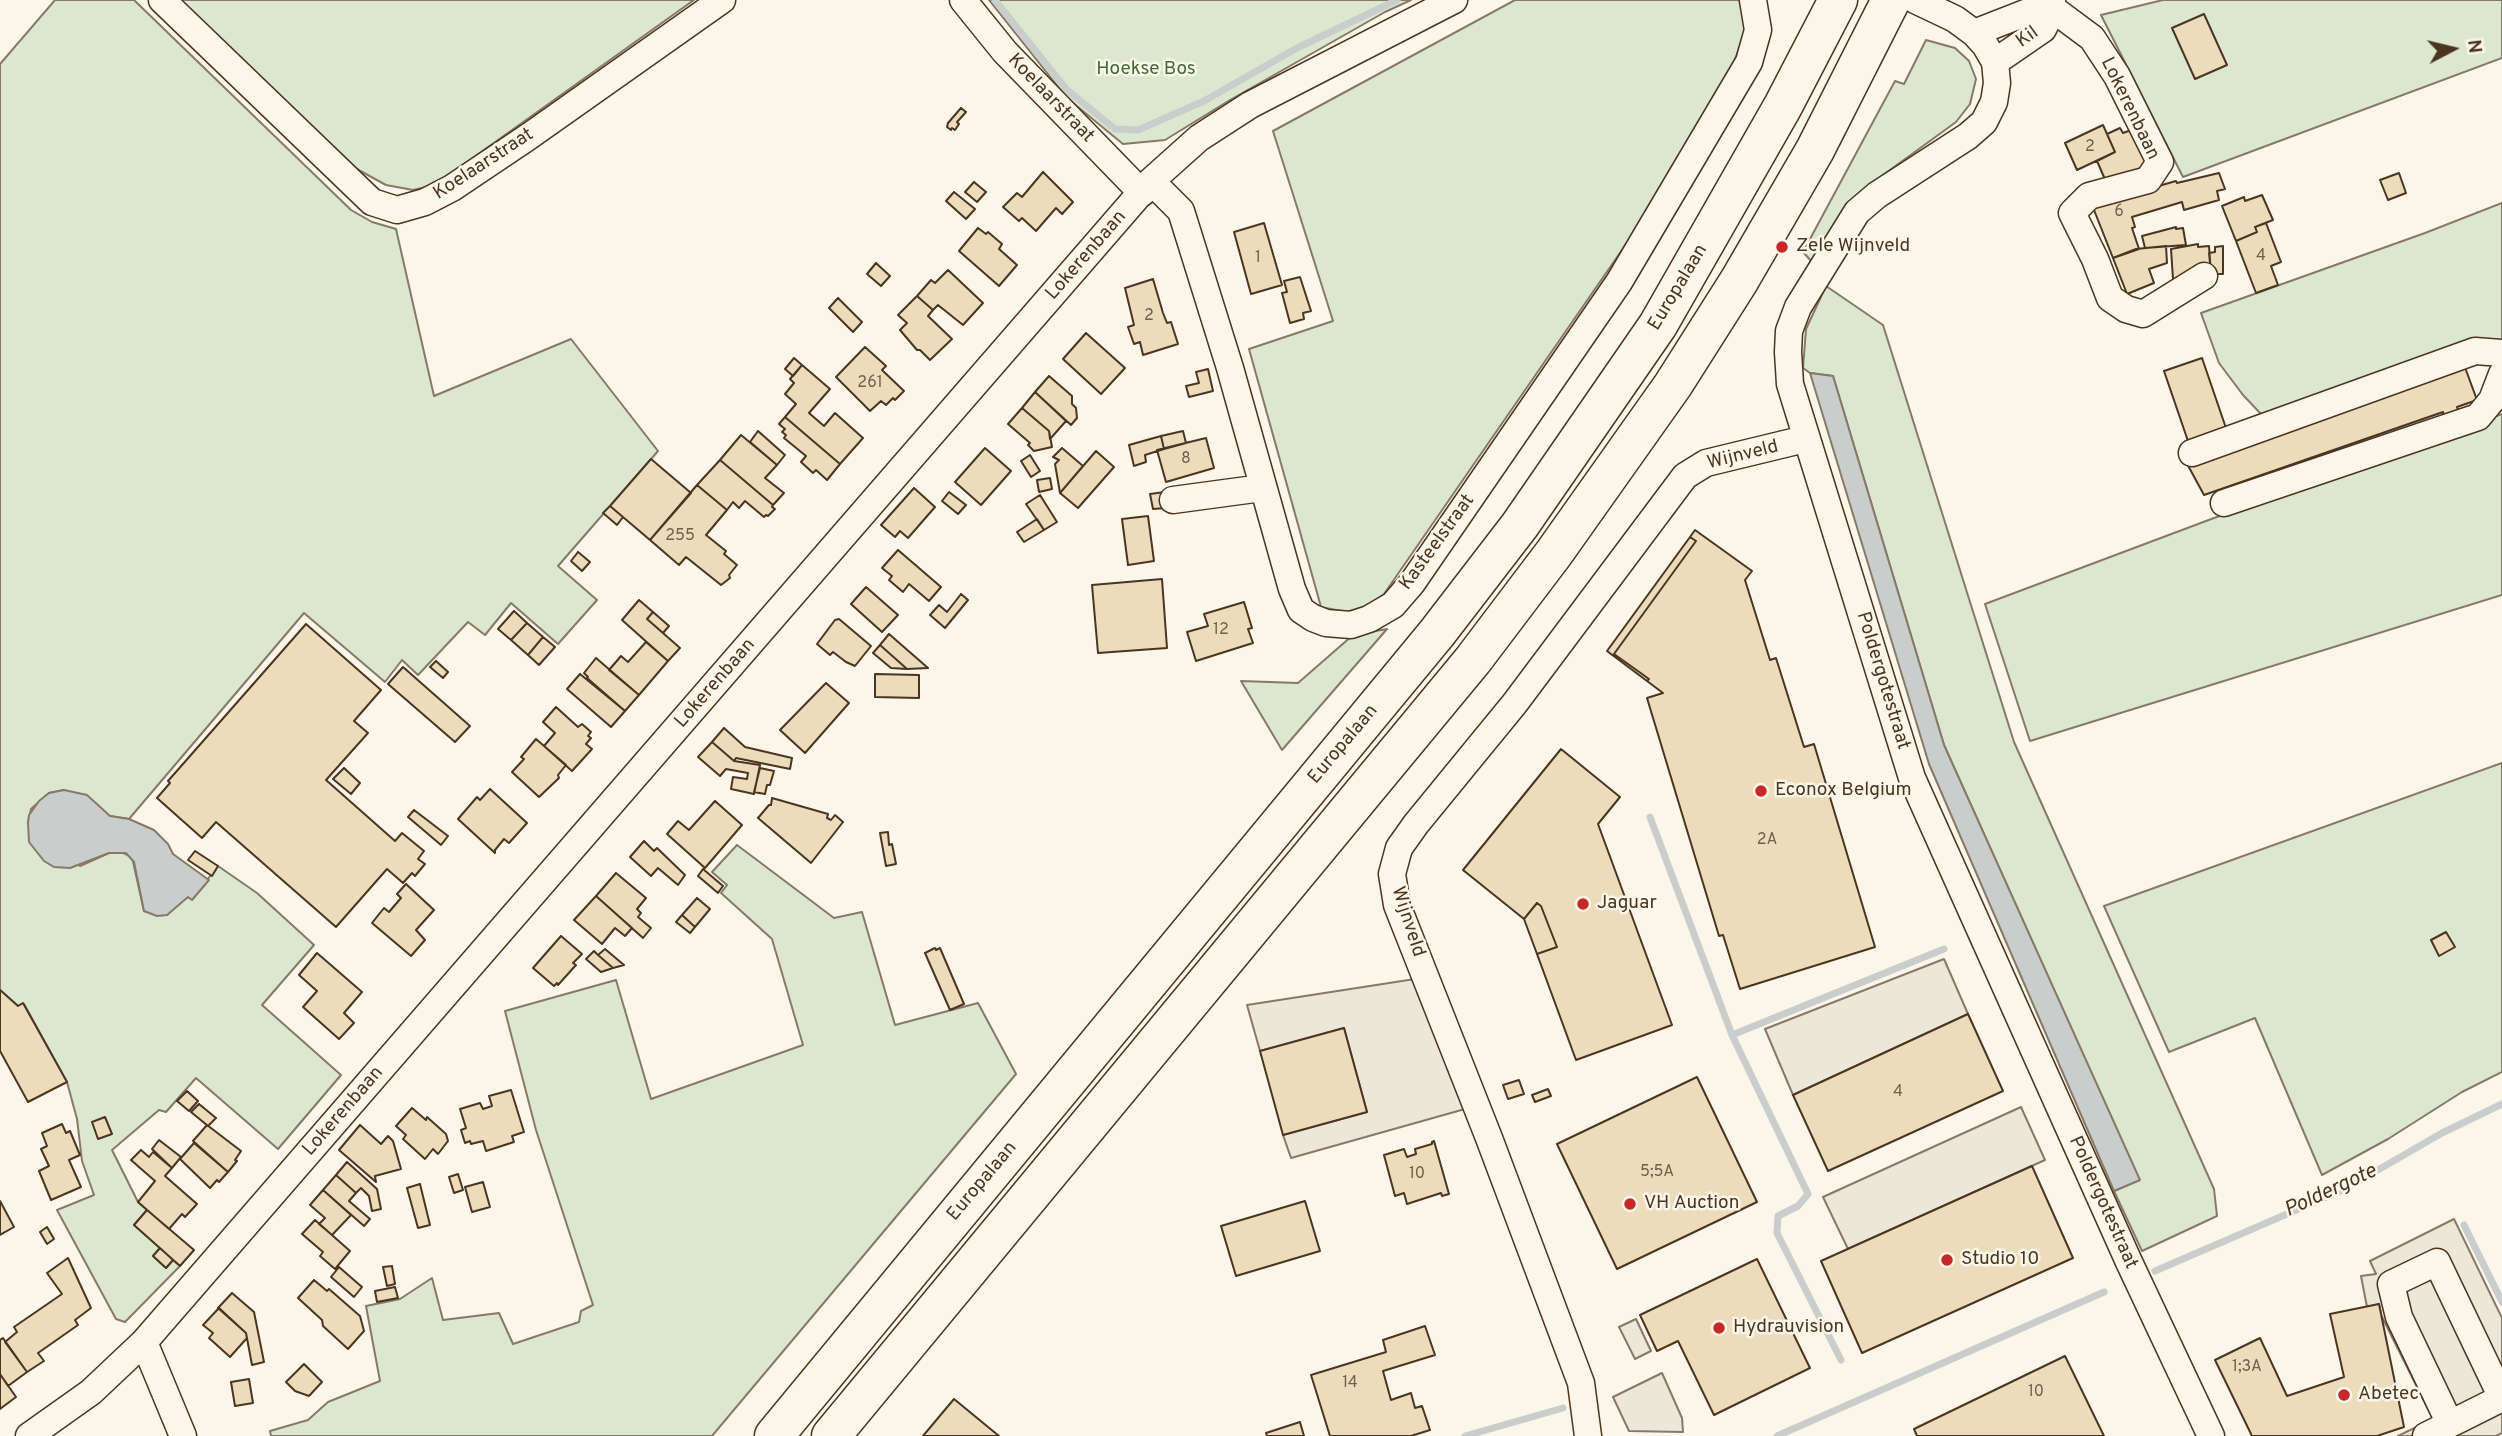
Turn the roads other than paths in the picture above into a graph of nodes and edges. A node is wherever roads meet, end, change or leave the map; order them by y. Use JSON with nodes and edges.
{"nodes":[{"id":1,"x":162,"y":0,"type":"edge"},
{"id":2,"x":722,"y":0,"type":"edge"},
{"id":3,"x":963,"y":0,"type":"edge"},
{"id":4,"x":1454,"y":0,"type":"edge"},
{"id":5,"x":1753,"y":0,"type":"edge"},
{"id":6,"x":1838,"y":0,"type":"edge"},
{"id":7,"x":1891,"y":0,"type":"edge"},
{"id":8,"x":1915,"y":0,"type":"edge"},
{"id":9,"x":2051,"y":3,"type":"edge"},
{"id":10,"x":1974,"y":33,"type":"junction"},
{"id":11,"x":1995,"y":62,"type":"junction"},
{"id":12,"x":1146,"y":187,"type":"junction"},
{"id":13,"x":2204,"y":276,"type":"dead end"},
{"id":14,"x":2502,"y":353,"type":"edge"},
{"id":15,"x":2502,"y":374,"type":"edge"},
{"id":16,"x":1805,"y":439,"type":"junction"},
{"id":17,"x":2192,"y":453,"type":"dead end"},
{"id":18,"x":1262,"y":488,"type":"junction"},
{"id":19,"x":1173,"y":500,"type":"dead end"},
{"id":20,"x":2224,"y":503,"type":"dead end"},
{"id":21,"x":144,"y":1342,"type":"junction"},
{"id":22,"x":2450,"y":1424,"type":"junction"},
{"id":23,"x":29,"y":1436,"type":"edge"},
{"id":24,"x":183,"y":1436,"type":"edge"},
{"id":25,"x":774,"y":1436,"type":"edge"},
{"id":26,"x":831,"y":1436,"type":"edge"},
{"id":27,"x":1588,"y":1436,"type":"edge"},
{"id":28,"x":2211,"y":1436,"type":"edge"},
{"id":29,"x":2426,"y":1436,"type":"edge"}],
"edges":[{"from":1,"to":2,"type":"street","name":"Koelaarstraat"},
{"from":3,"to":12,"type":"street","name":"Koelaarstraat"},
{"from":4,"to":12,"type":"street","name":"Lokerenbaan"},
{"from":5,"to":18,"type":"street","name":"Kasteelstraat"},
{"from":6,"to":25,"type":"highway","name":"Europalaan"},
{"from":7,"to":26,"type":"highway"},
{"from":8,"to":10,"type":"street"},
{"from":9,"to":10,"type":"street","name":"Kil"},
{"from":9,"to":11,"type":"street","name":"Kil"},
{"from":9,"to":13,"type":"street","name":"Lokerenbaan"},
{"from":10,"to":11,"type":"street"},
{"from":11,"to":16,"type":"street","name":"Poldergotestraat"},
{"from":12,"to":18,"type":"street","name":"Kasteelstraat"},
{"from":12,"to":21,"type":"street","name":"Lokerenbaan"},
{"from":14,"to":17,"type":"street"},
{"from":15,"to":20,"type":"street"},
{"from":16,"to":27,"type":"street","name":"Wijnveld"},
{"from":16,"to":28,"type":"street","name":"Poldergotestraat"},
{"from":18,"to":19,"type":"street"},
{"from":21,"to":23,"type":"street","name":"Lokerenbaan"},
{"from":21,"to":24,"type":"street"},
{"from":22,"to":22,"type":"street"},
{"from":22,"to":29,"type":"street"}]}
